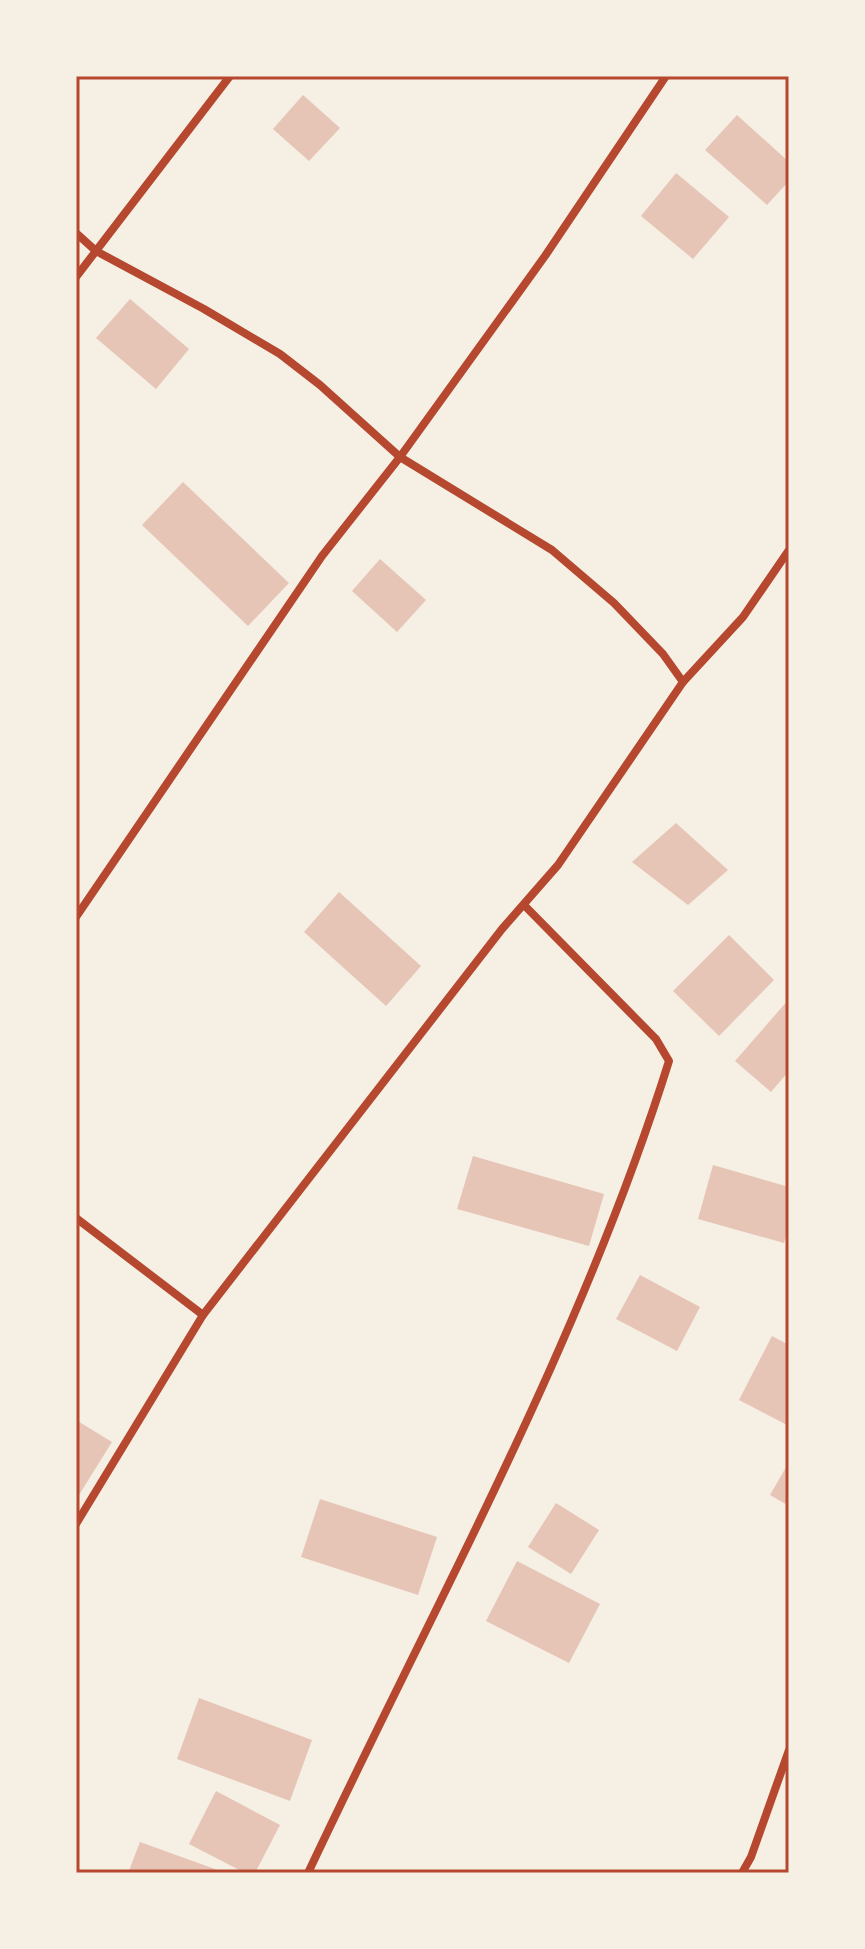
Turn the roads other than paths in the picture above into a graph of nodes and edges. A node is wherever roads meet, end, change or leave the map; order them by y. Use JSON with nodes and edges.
{"nodes":[{"id":1,"x":230,"y":76,"type":"edge"},
{"id":2,"x":666,"y":76,"type":"edge"},
{"id":3,"x":76,"y":233,"type":"edge"},
{"id":4,"x":96,"y":251,"type":"junction"},
{"id":5,"x":76,"y":277,"type":"edge"},
{"id":6,"x":400,"y":457,"type":"junction"},
{"id":7,"x":789,"y":550,"type":"edge"},
{"id":8,"x":683,"y":682,"type":"junction"},
{"id":9,"x":524,"y":905,"type":"junction"},
{"id":10,"x":76,"y":917,"type":"edge"},
{"id":11,"x":76,"y":1218,"type":"edge"},
{"id":12,"x":203,"y":1315,"type":"junction"},
{"id":13,"x":76,"y":1524,"type":"edge"},
{"id":14,"x":789,"y":1750,"type":"edge"},
{"id":15,"x":308,"y":1873,"type":"edge"},
{"id":16,"x":742,"y":1873,"type":"edge"}],
"edges":[{"from":1,"to":4,"type":"street"},
{"from":2,"to":6,"type":"street"},
{"from":3,"to":4,"type":"street"},
{"from":4,"to":5,"type":"street"},
{"from":4,"to":6,"type":"street"},
{"from":6,"to":8,"type":"street"},
{"from":6,"to":10,"type":"street"},
{"from":7,"to":8,"type":"street"},
{"from":8,"to":9,"type":"street"},
{"from":9,"to":12,"type":"street"},
{"from":9,"to":15,"type":"street"},
{"from":11,"to":12,"type":"street"},
{"from":12,"to":13,"type":"street"},
{"from":14,"to":16,"type":"street"}]}
